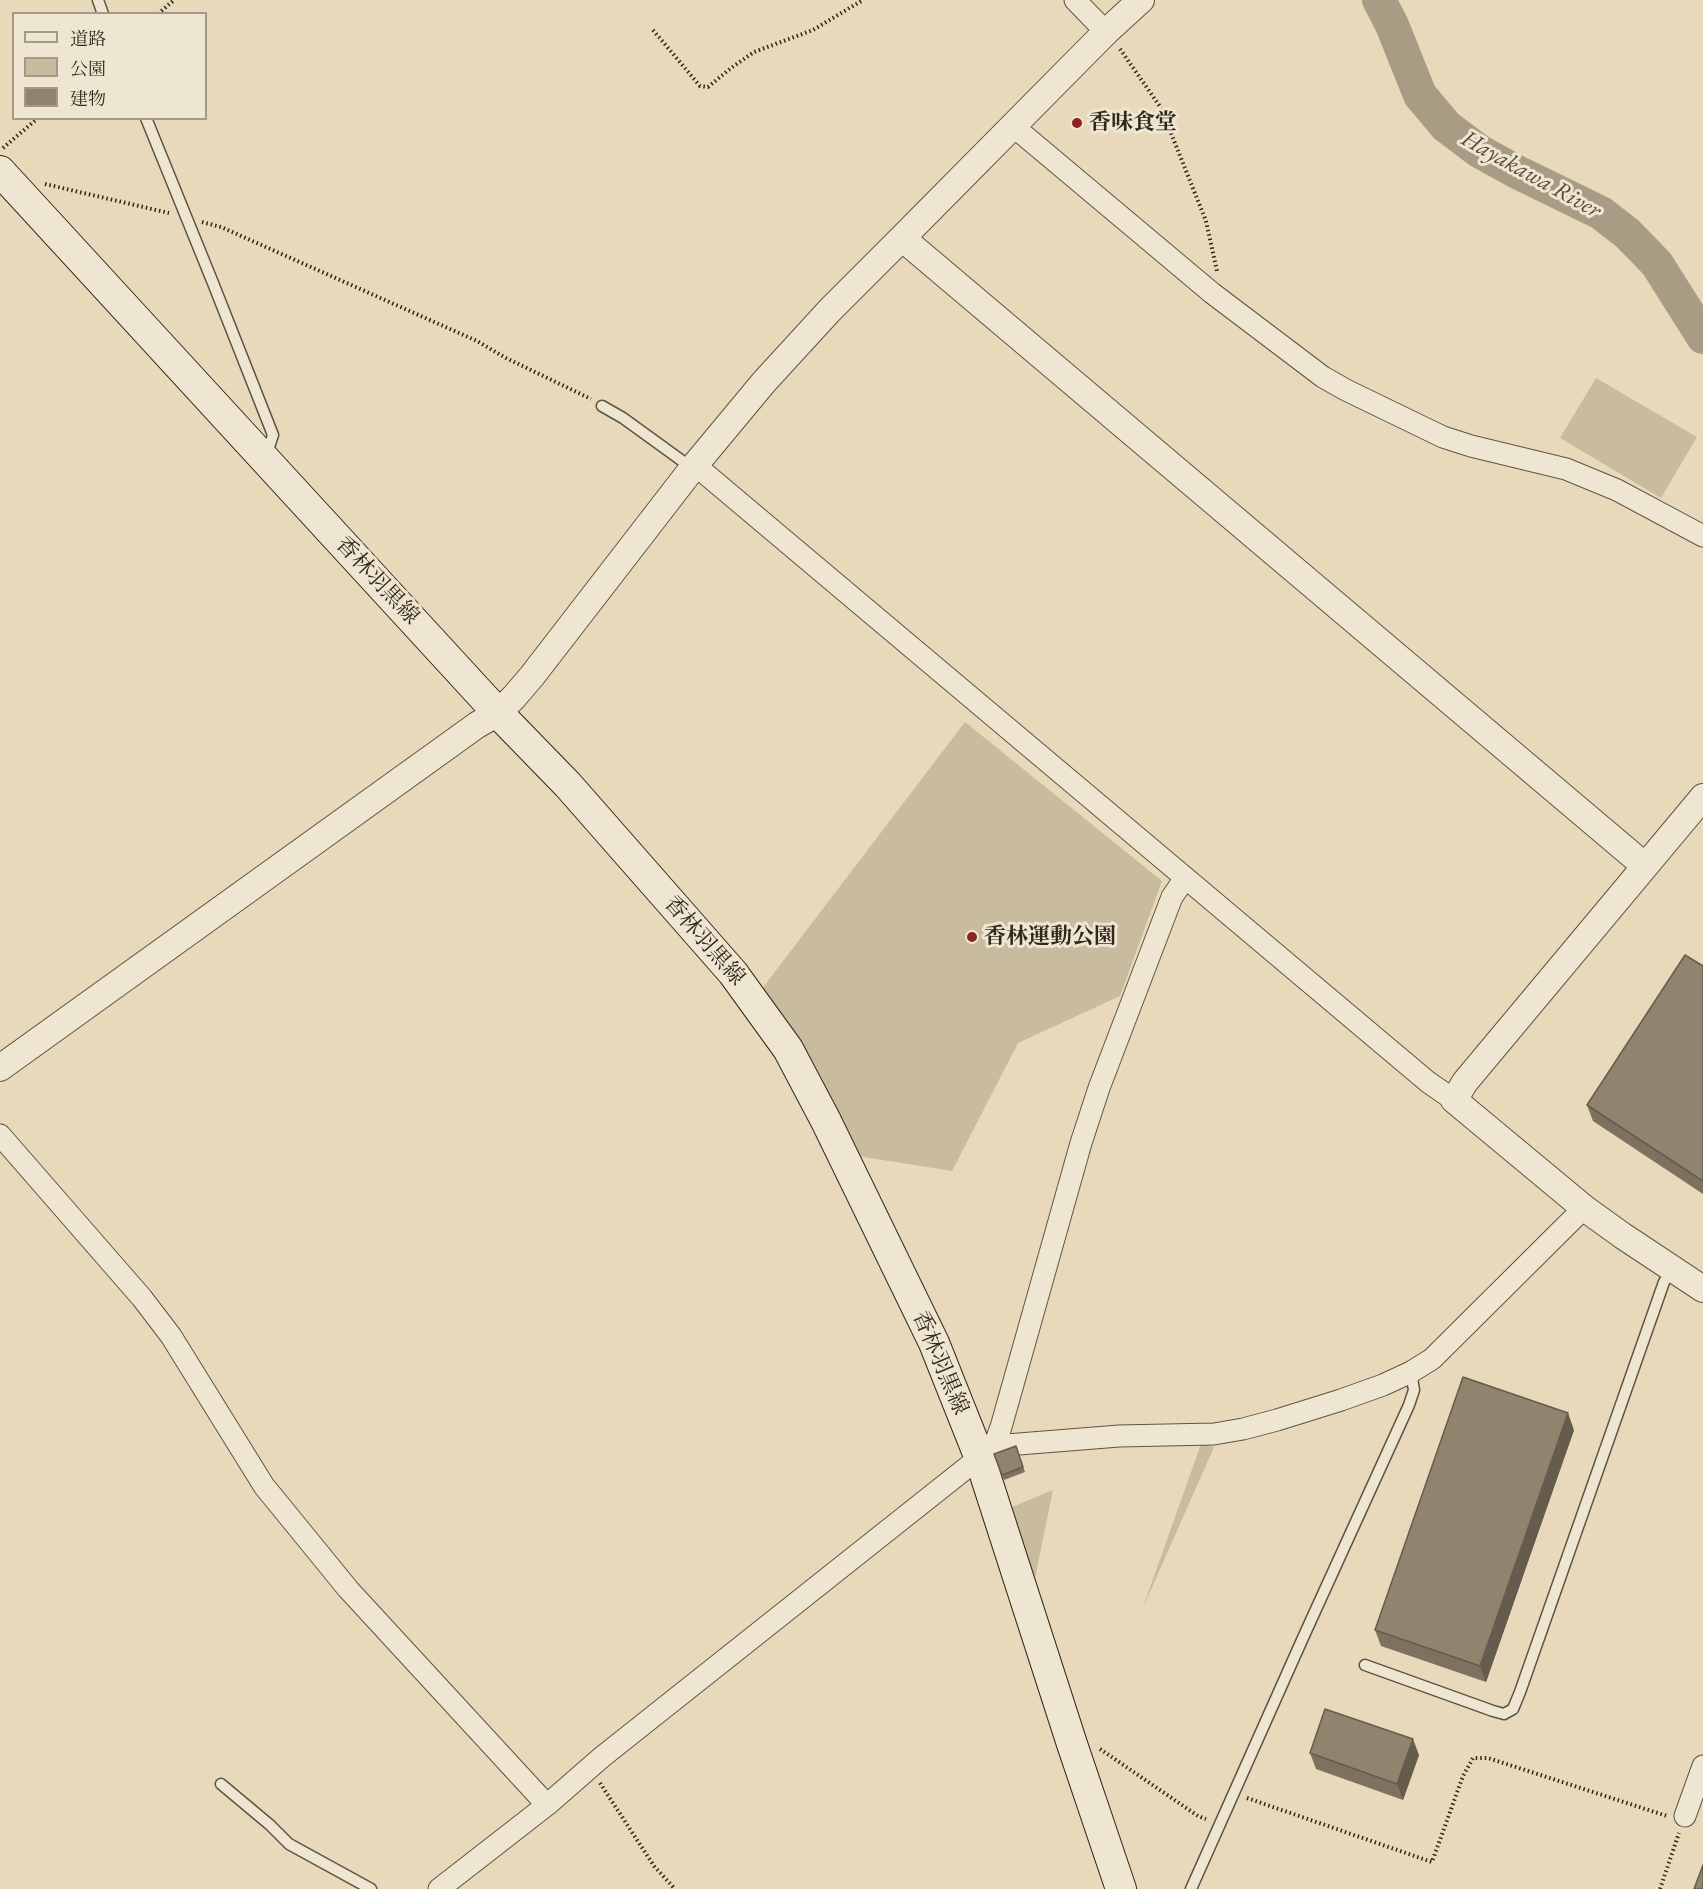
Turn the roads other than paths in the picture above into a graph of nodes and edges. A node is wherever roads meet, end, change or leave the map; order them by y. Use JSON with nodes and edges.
{"nodes":[{"id":1,"x":1076,"y":0,"type":"edge"},
{"id":2,"x":1141,"y":0,"type":"edge"},
{"id":3,"x":1106,"y":32,"type":"junction"},
{"id":4,"x":147,"y":120,"type":"edge"},
{"id":5,"x":1013,"y":126,"type":"junction"},
{"id":6,"x":4,"y":176,"type":"edge"},
{"id":7,"x":902,"y":238,"type":"junction"},
{"id":8,"x":602,"y":406,"type":"road end"},
{"id":9,"x":265,"y":459,"type":"junction"},
{"id":10,"x":693,"y":466,"type":"junction"},
{"id":11,"x":1703,"y":536,"type":"edge"},
{"id":12,"x":498,"y":713,"type":"junction"},
{"id":13,"x":1703,"y":797,"type":"edge"},
{"id":14,"x":1645,"y":866,"type":"junction"},
{"id":15,"x":1185,"y":878,"type":"junction"},
{"id":16,"x":0,"y":1068,"type":"edge"},
{"id":17,"x":1454,"y":1100,"type":"junction"},
{"id":18,"x":0,"y":1135,"type":"edge"},
{"id":19,"x":1584,"y":1208,"type":"junction"},
{"id":20,"x":1673,"y":1269,"type":"junction"},
{"id":21,"x":1703,"y":1288,"type":"edge"},
{"id":22,"x":1411,"y":1372,"type":"junction"},
{"id":23,"x":987,"y":1451,"type":"junction"},
{"id":24,"x":1365,"y":1665,"type":"dead end"},
{"id":25,"x":1703,"y":1767,"type":"edge"},
{"id":26,"x":221,"y":1784,"type":"dead end"},
{"id":27,"x":547,"y":1804,"type":"junction"},
{"id":28,"x":1685,"y":1816,"type":"road end"},
{"id":29,"x":371,"y":1889,"type":"edge"},
{"id":30,"x":439,"y":1889,"type":"edge"},
{"id":31,"x":1121,"y":1889,"type":"edge"},
{"id":32,"x":1191,"y":1889,"type":"edge"}],
"edges":[{"from":1,"to":3,"type":"street"},
{"from":2,"to":3,"type":"street"},
{"from":3,"to":5,"type":"street"},
{"from":4,"to":9,"type":"lane"},
{"from":5,"to":7,"type":"street"},
{"from":5,"to":11,"type":"street"},
{"from":6,"to":9,"type":"main road","name":"香林羽黒線"},
{"from":7,"to":10,"type":"street"},
{"from":7,"to":14,"type":"street"},
{"from":8,"to":10,"type":"lane"},
{"from":9,"to":12,"type":"main road","name":"香林羽黒線"},
{"from":10,"to":12,"type":"street"},
{"from":10,"to":15,"type":"street"},
{"from":12,"to":16,"type":"street"},
{"from":12,"to":23,"type":"main road","name":"香林羽黒線"},
{"from":13,"to":14,"type":"street"},
{"from":14,"to":17,"type":"street"},
{"from":15,"to":17,"type":"street"},
{"from":15,"to":23,"type":"street"},
{"from":17,"to":19,"type":"street"},
{"from":18,"to":27,"type":"street"},
{"from":19,"to":20,"type":"street"},
{"from":19,"to":22,"type":"street"},
{"from":20,"to":21,"type":"street"},
{"from":20,"to":24,"type":"lane"},
{"from":22,"to":23,"type":"street"},
{"from":22,"to":32,"type":"lane"},
{"from":23,"to":27,"type":"street"},
{"from":23,"to":31,"type":"main road","name":"香林羽黒線"},
{"from":25,"to":28,"type":"street"},
{"from":26,"to":29,"type":"lane"},
{"from":27,"to":30,"type":"street"}]}
